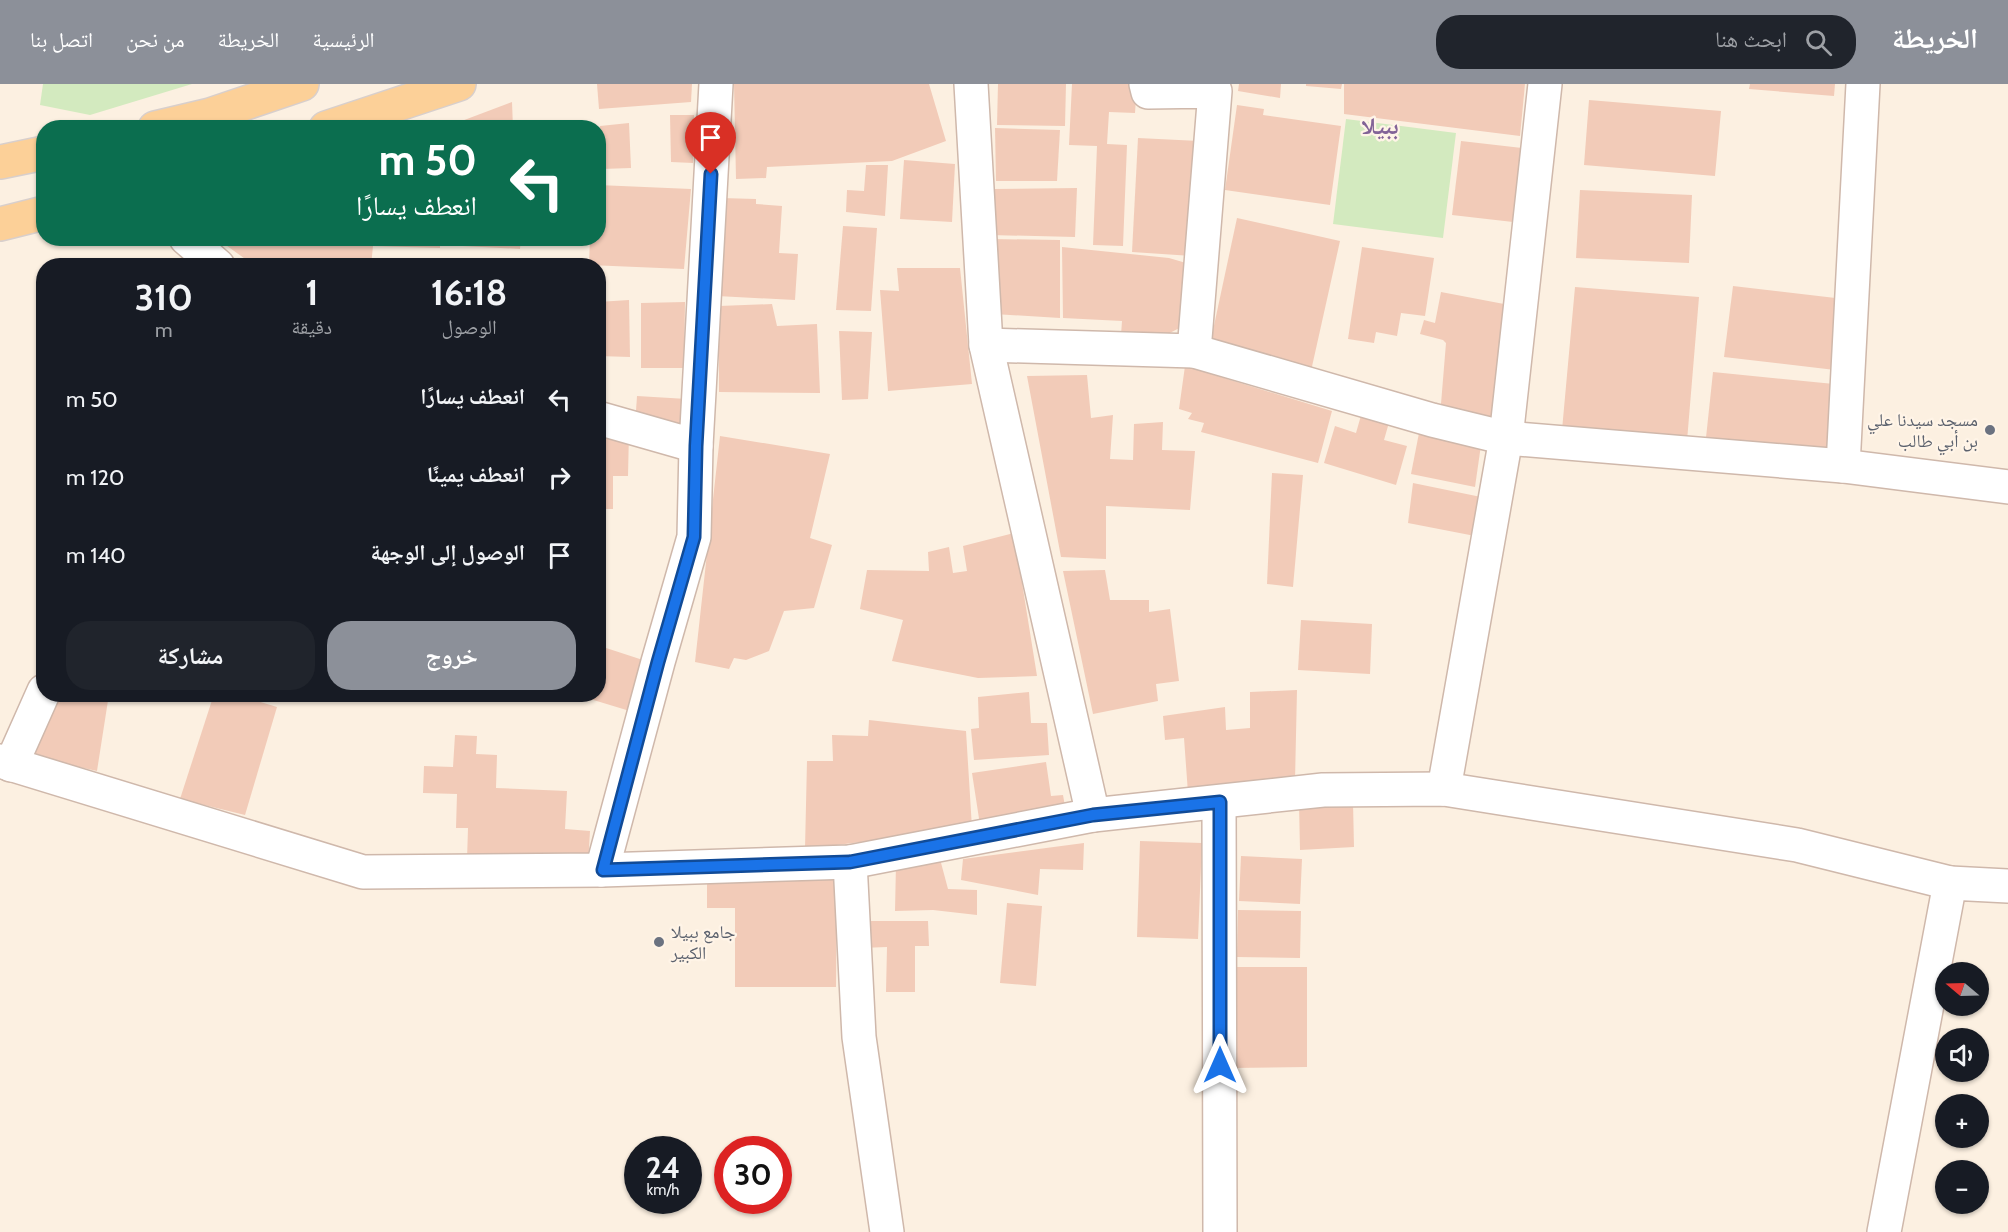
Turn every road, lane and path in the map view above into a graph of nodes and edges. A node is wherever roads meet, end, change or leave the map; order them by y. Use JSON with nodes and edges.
{"nodes":[{"id":1,"x":302,"y":84,"type":"edge"},
{"id":2,"x":459,"y":84,"type":"edge"},
{"id":3,"x":717,"y":84,"type":"edge"},
{"id":4,"x":971,"y":84,"type":"edge"},
{"id":5,"x":1146,"y":84,"type":"edge"},
{"id":6,"x":1545,"y":84,"type":"edge"},
{"id":7,"x":1863,"y":84,"type":"edge"},
{"id":8,"x":189,"y":120,"type":"edge"},
{"id":9,"x":350,"y":120,"type":"edge"},
{"id":10,"x":36,"y":155,"type":"edge"},
{"id":11,"x":0,"y":162,"type":"edge"},
{"id":12,"x":36,"y":215,"type":"edge"},
{"id":13,"x":0,"y":224,"type":"edge"},
{"id":14,"x":195,"y":246,"type":"edge"},
{"id":15,"x":209,"y":258,"type":"edge"},
{"id":16,"x":986,"y":345,"type":"junction"},
{"id":17,"x":1194,"y":351,"type":"junction"},
{"id":18,"x":606,"y":420,"type":"edge"},
{"id":19,"x":1506,"y":438,"type":"junction"},
{"id":20,"x":696,"y":446,"type":"junction"},
{"id":21,"x":1843,"y":466,"type":"junction"},
{"id":22,"x":2008,"y":487,"type":"edge"},
{"id":23,"x":38,"y":702,"type":"edge"},
{"id":24,"x":6,"y":763,"type":"edge"},
{"id":25,"x":1444,"y":789,"type":"junction"},
{"id":26,"x":1220,"y":802,"type":"junction"},
{"id":27,"x":1093,"y":815,"type":"junction"},
{"id":28,"x":850,"y":862,"type":"junction"},
{"id":29,"x":603,"y":870,"type":"junction"},
{"id":30,"x":1950,"y":883,"type":"junction"},
{"id":31,"x":2008,"y":886,"type":"edge"},
{"id":32,"x":887,"y":1232,"type":"edge"},
{"id":33,"x":1220,"y":1232,"type":"edge"},
{"id":34,"x":1884,"y":1232,"type":"edge"}],
"edges":[{"from":1,"to":8,"type":"main road"},
{"from":2,"to":9,"type":"main road"},
{"from":3,"to":20,"type":"street"},
{"from":4,"to":16,"type":"street"},
{"from":5,"to":17,"type":"street"},
{"from":6,"to":19,"type":"street"},
{"from":7,"to":21,"type":"street"},
{"from":10,"to":11,"type":"main road"},
{"from":12,"to":13,"type":"main road"},
{"from":14,"to":15,"type":"street"},
{"from":16,"to":17,"type":"street"},
{"from":16,"to":27,"type":"street"},
{"from":17,"to":19,"type":"street"},
{"from":18,"to":20,"type":"street"},
{"from":19,"to":21,"type":"street"},
{"from":19,"to":25,"type":"street"},
{"from":20,"to":29,"type":"street"},
{"from":21,"to":22,"type":"street"},
{"from":23,"to":24,"type":"street"},
{"from":24,"to":29,"type":"street"},
{"from":25,"to":26,"type":"street"},
{"from":25,"to":30,"type":"street"},
{"from":26,"to":27,"type":"street"},
{"from":26,"to":33,"type":"street"},
{"from":27,"to":28,"type":"street"},
{"from":28,"to":29,"type":"street"},
{"from":28,"to":32,"type":"street"},
{"from":30,"to":31,"type":"street"},
{"from":30,"to":34,"type":"street"}]}
